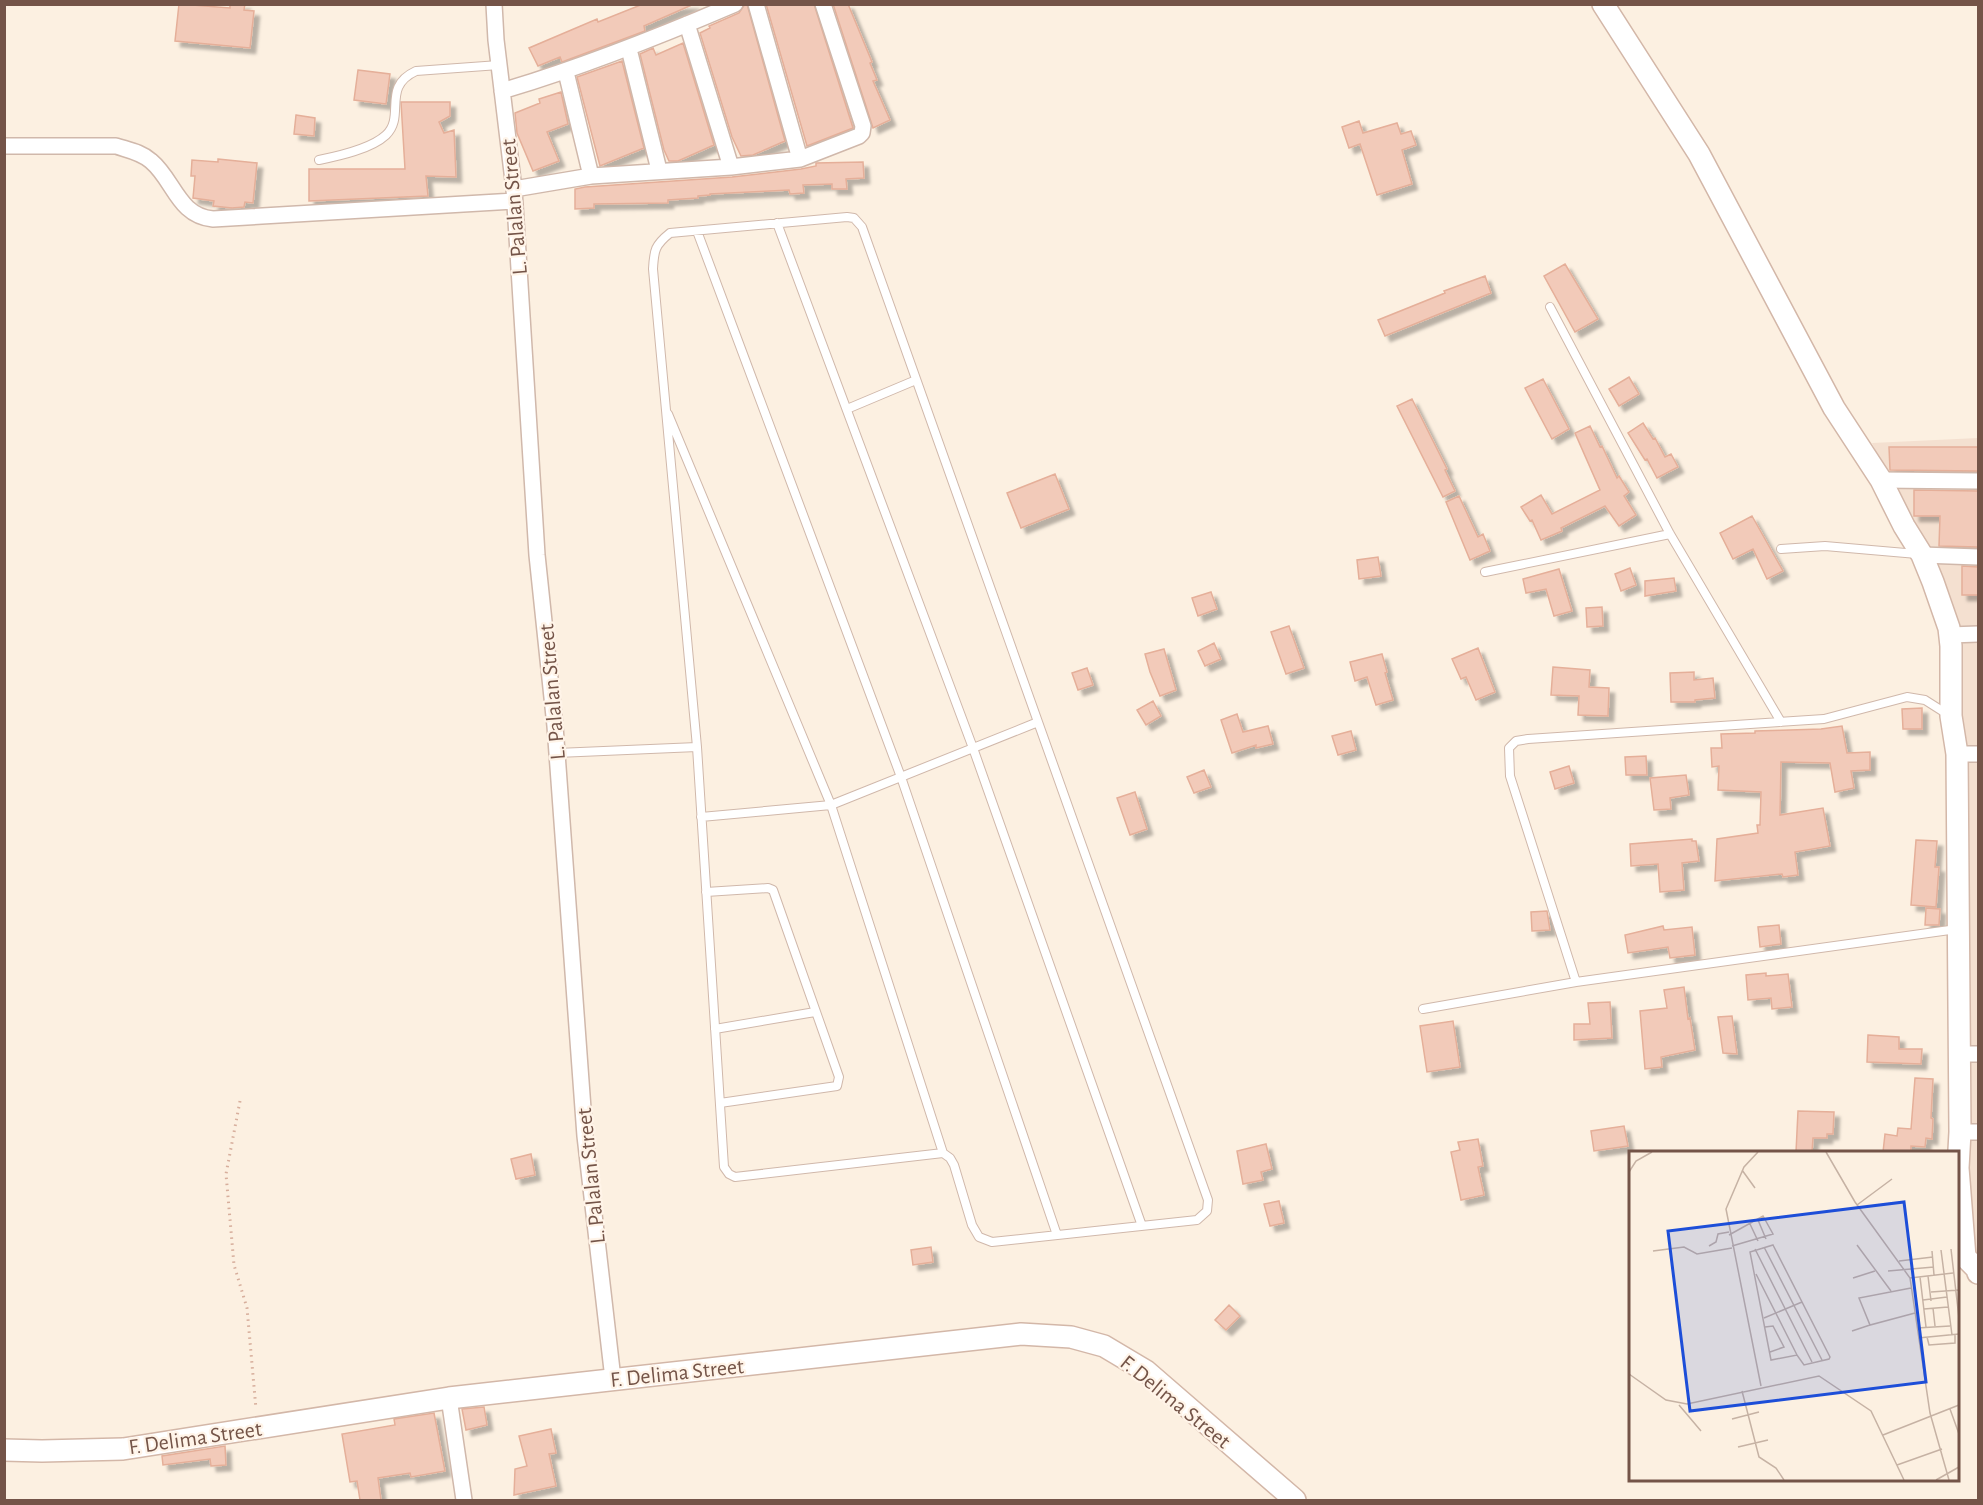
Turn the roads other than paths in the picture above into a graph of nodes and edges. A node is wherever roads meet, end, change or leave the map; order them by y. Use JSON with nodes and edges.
{"nodes":[{"id":1,"x":494,"y":4,"type":"edge"},
{"id":2,"x":735,"y":4,"type":"edge"},
{"id":3,"x":756,"y":4,"type":"edge"},
{"id":4,"x":823,"y":4,"type":"edge"},
{"id":5,"x":1604,"y":4,"type":"edge"},
{"id":6,"x":687,"y":24,"type":"junction"},
{"id":7,"x":629,"y":49,"type":"junction"},
{"id":8,"x":499,"y":65,"type":"junction"},
{"id":9,"x":566,"y":72,"type":"junction"},
{"id":10,"x":502,"y":92,"type":"junction"},
{"id":11,"x":4,"y":146,"type":"edge"},
{"id":12,"x":800,"y":159,"type":"junction"},
{"id":13,"x":319,"y":160,"type":"dead end"},
{"id":14,"x":731,"y":167,"type":"junction"},
{"id":15,"x":659,"y":170,"type":"junction"},
{"id":16,"x":591,"y":176,"type":"junction"},
{"id":17,"x":514,"y":195,"type":"junction"},
{"id":18,"x":777,"y":223,"type":"junction"},
{"id":19,"x":697,"y":231,"type":"junction"},
{"id":20,"x":1550,"y":307,"type":"dead end"},
{"id":21,"x":916,"y":380,"type":"junction"},
{"id":22,"x":665,"y":407,"type":"junction"},
{"id":23,"x":847,"y":409,"type":"junction"},
{"id":24,"x":1881,"y":480,"type":"junction"},
{"id":25,"x":1978,"y":481,"type":"edge"},
{"id":26,"x":1670,"y":534,"type":"junction"},
{"id":27,"x":1781,"y":549,"type":"dead end"},
{"id":28,"x":1922,"y":555,"type":"junction"},
{"id":29,"x":1978,"y":556,"type":"edge"},
{"id":30,"x":1485,"y":572,"type":"dead end"},
{"id":31,"x":1978,"y":634,"type":"edge"},
{"id":32,"x":1950,"y":635,"type":"junction"},
{"id":33,"x":1951,"y":716,"type":"junction"},
{"id":34,"x":1038,"y":722,"type":"junction"},
{"id":35,"x":1781,"y":722,"type":"junction"},
{"id":36,"x":697,"y":747,"type":"junction"},
{"id":37,"x":973,"y":748,"type":"junction"},
{"id":38,"x":557,"y":753,"type":"junction"},
{"id":39,"x":1957,"y":754,"type":"junction"},
{"id":40,"x":1978,"y":754,"type":"edge"},
{"id":41,"x":901,"y":777,"type":"junction"},
{"id":42,"x":831,"y":805,"type":"junction"},
{"id":43,"x":701,"y":817,"type":"junction"},
{"id":44,"x":706,"y":892,"type":"junction"},
{"id":45,"x":1958,"y":929,"type":"junction"},
{"id":46,"x":1576,"y":982,"type":"junction"},
{"id":47,"x":1423,"y":1009,"type":"dead end"},
{"id":48,"x":814,"y":1012,"type":"junction"},
{"id":49,"x":715,"y":1029,"type":"junction"},
{"id":50,"x":1968,"y":1054,"type":"edge"},
{"id":51,"x":720,"y":1103,"type":"junction"},
{"id":52,"x":1969,"y":1132,"type":"edge"},
{"id":53,"x":943,"y":1153,"type":"junction"},
{"id":54,"x":1959,"y":1165,"type":"edge"},
{"id":55,"x":1959,"y":1181,"type":"edge"},
{"id":56,"x":1142,"y":1226,"type":"junction"},
{"id":57,"x":1057,"y":1235,"type":"junction"},
{"id":58,"x":1978,"y":1273,"type":"edge"},
{"id":59,"x":613,"y":1379,"type":"junction"},
{"id":60,"x":449,"y":1398,"type":"junction"},
{"id":61,"x":4,"y":1450,"type":"edge"},
{"id":62,"x":464,"y":1500,"type":"edge"},
{"id":63,"x":1295,"y":1500,"type":"edge"}],
"edges":[{"from":1,"to":8,"type":"street","name":"L. Palalan Street"},
{"from":2,"to":6,"type":"street"},
{"from":3,"to":12,"type":"street"},
{"from":4,"to":12,"type":"street"},
{"from":5,"to":24,"type":"street"},
{"from":6,"to":7,"type":"street"},
{"from":6,"to":14,"type":"street"},
{"from":7,"to":9,"type":"street"},
{"from":7,"to":15,"type":"street"},
{"from":8,"to":10,"type":"street","name":"L. Palalan Street"},
{"from":8,"to":13,"type":"lane"},
{"from":9,"to":10,"type":"street"},
{"from":9,"to":16,"type":"street"},
{"from":10,"to":17,"type":"street","name":"L. Palalan Street"},
{"from":11,"to":17,"type":"street"},
{"from":12,"to":14,"type":"street"},
{"from":14,"to":15,"type":"street"},
{"from":15,"to":16,"type":"street"},
{"from":16,"to":17,"type":"street"},
{"from":17,"to":38,"type":"street","name":"L. Palalan Street"},
{"from":18,"to":19,"type":"lane"},
{"from":18,"to":21,"type":"lane"},
{"from":18,"to":23,"type":"lane"},
{"from":19,"to":22,"type":"lane"},
{"from":19,"to":41,"type":"lane"},
{"from":20,"to":26,"type":"lane"},
{"from":21,"to":23,"type":"lane"},
{"from":21,"to":34,"type":"lane"},
{"from":22,"to":36,"type":"lane"},
{"from":22,"to":42,"type":"lane"},
{"from":23,"to":37,"type":"lane"},
{"from":24,"to":25,"type":"street"},
{"from":24,"to":28,"type":"street"},
{"from":26,"to":30,"type":"lane"},
{"from":26,"to":35,"type":"lane"},
{"from":27,"to":28,"type":"lane"},
{"from":28,"to":29,"type":"street"},
{"from":28,"to":32,"type":"street"},
{"from":31,"to":32,"type":"street"},
{"from":32,"to":33,"type":"street"},
{"from":33,"to":35,"type":"lane"},
{"from":33,"to":39,"type":"street"},
{"from":34,"to":37,"type":"lane"},
{"from":34,"to":56,"type":"lane"},
{"from":35,"to":46,"type":"lane"},
{"from":36,"to":38,"type":"lane"},
{"from":36,"to":43,"type":"lane"},
{"from":37,"to":41,"type":"lane"},
{"from":37,"to":56,"type":"lane"},
{"from":38,"to":59,"type":"street","name":"L. Palalan Street"},
{"from":39,"to":40,"type":"street"},
{"from":39,"to":45,"type":"street"},
{"from":41,"to":42,"type":"lane"},
{"from":41,"to":57,"type":"lane"},
{"from":42,"to":43,"type":"lane"},
{"from":42,"to":53,"type":"lane"},
{"from":43,"to":44,"type":"lane"},
{"from":44,"to":48,"type":"lane"},
{"from":44,"to":49,"type":"lane"},
{"from":45,"to":46,"type":"lane"},
{"from":45,"to":50,"type":"street"},
{"from":46,"to":47,"type":"lane"},
{"from":48,"to":49,"type":"lane"},
{"from":48,"to":51,"type":"lane"},
{"from":49,"to":51,"type":"lane"},
{"from":50,"to":52,"type":"street"},
{"from":51,"to":53,"type":"lane"},
{"from":52,"to":54,"type":"street"},
{"from":53,"to":57,"type":"lane"},
{"from":55,"to":58,"type":"street"},
{"from":56,"to":57,"type":"lane"},
{"from":59,"to":60,"type":"street","name":"F. Delima Street"},
{"from":59,"to":63,"type":"street","name":"F. Delima Street"},
{"from":60,"to":61,"type":"street","name":"F. Delima Street"},
{"from":60,"to":62,"type":"street"}]}
